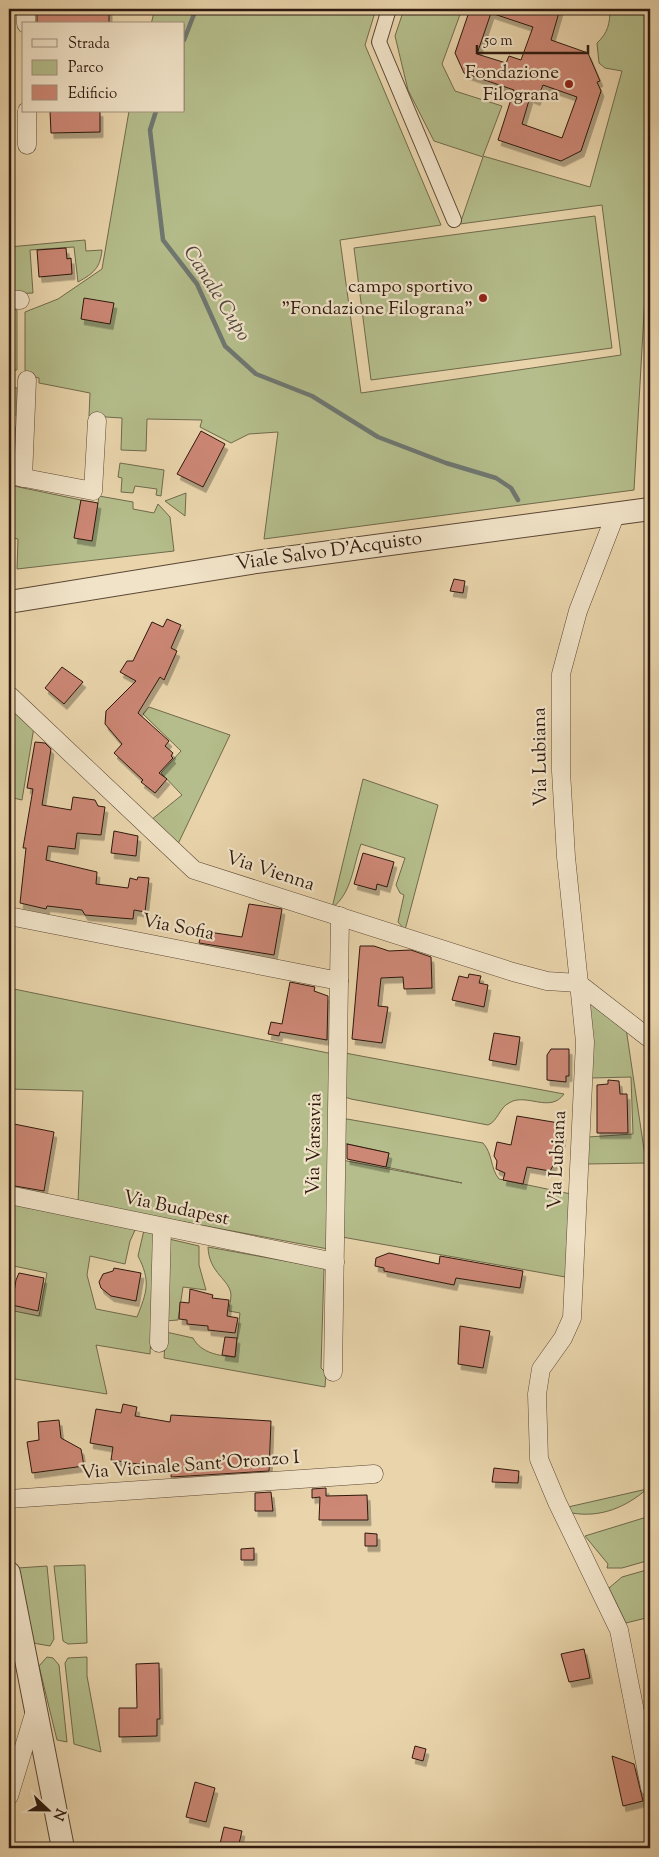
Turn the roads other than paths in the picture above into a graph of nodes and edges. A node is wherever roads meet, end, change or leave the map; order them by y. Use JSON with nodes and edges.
{"nodes":[{"id":1,"x":26,"y":9,"type":"edge"},
{"id":2,"x":389,"y":9,"type":"edge"},
{"id":3,"x":26,"y":22,"type":"edge"},
{"id":4,"x":27,"y":112,"type":"edge"},
{"id":5,"x":27,"y":144,"type":"dead end"},
{"id":6,"x":454,"y":220,"type":"dead end"},
{"id":7,"x":27,"y":380,"type":"dead end"},
{"id":8,"x":97,"y":421,"type":"dead end"},
{"id":9,"x":16,"y":477,"type":"edge"},
{"id":10,"x":650,"y":509,"type":"edge"},
{"id":11,"x":616,"y":513,"type":"junction"},
{"id":12,"x":9,"y":602,"type":"edge"},
{"id":13,"x":9,"y":695,"type":"edge"},
{"id":14,"x":9,"y":916,"type":"edge"},
{"id":15,"x":340,"y":916,"type":"junction"},
{"id":16,"x":339,"y":981,"type":"junction"},
{"id":17,"x":578,"y":983,"type":"junction"},
{"id":18,"x":650,"y":1039,"type":"edge"},
{"id":19,"x":9,"y":1195,"type":"edge"},
{"id":20,"x":162,"y":1228,"type":"junction"},
{"id":21,"x":334,"y":1262,"type":"junction"},
{"id":22,"x":158,"y":1343,"type":"dead end"},
{"id":23,"x":333,"y":1372,"type":"dead end"},
{"id":24,"x":374,"y":1474,"type":"dead end"},
{"id":25,"x":9,"y":1499,"type":"edge"},
{"id":26,"x":9,"y":1573,"type":"edge"},
{"id":27,"x":35,"y":1711,"type":"junction"},
{"id":28,"x":650,"y":1788,"type":"edge"},
{"id":29,"x":9,"y":1796,"type":"edge"},
{"id":30,"x":63,"y":1848,"type":"edge"}],
"edges":[{"from":1,"to":3,"type":"street"},
{"from":2,"to":6,"type":"street"},
{"from":4,"to":5,"type":"street"},
{"from":7,"to":9,"type":"street"},
{"from":8,"to":9,"type":"street"},
{"from":10,"to":11,"type":"street","name":"Viale Salvo D'Acquisto"},
{"from":11,"to":12,"type":"street","name":"Viale Salvo D'Acquisto"},
{"from":11,"to":17,"type":"street","name":"Via Lubiana"},
{"from":13,"to":15,"type":"street","name":"Via Vienna"},
{"from":14,"to":16,"type":"street","name":"Via Sofia"},
{"from":15,"to":16,"type":"street","name":"Via Varsavia"},
{"from":15,"to":17,"type":"street","name":"Via Vienna"},
{"from":16,"to":21,"type":"street","name":"Via Varsavia"},
{"from":17,"to":18,"type":"street"},
{"from":17,"to":28,"type":"street","name":"Via Lubiana"},
{"from":19,"to":20,"type":"street","name":"Via Budapest"},
{"from":20,"to":21,"type":"street","name":"Via Budapest"},
{"from":20,"to":22,"type":"street"},
{"from":21,"to":23,"type":"street","name":"Via Varsavia"},
{"from":24,"to":25,"type":"street","name":"Via Vicinale Sant'Oronzo I"},
{"from":26,"to":27,"type":"street"},
{"from":27,"to":29,"type":"street"},
{"from":27,"to":30,"type":"street"}]}
